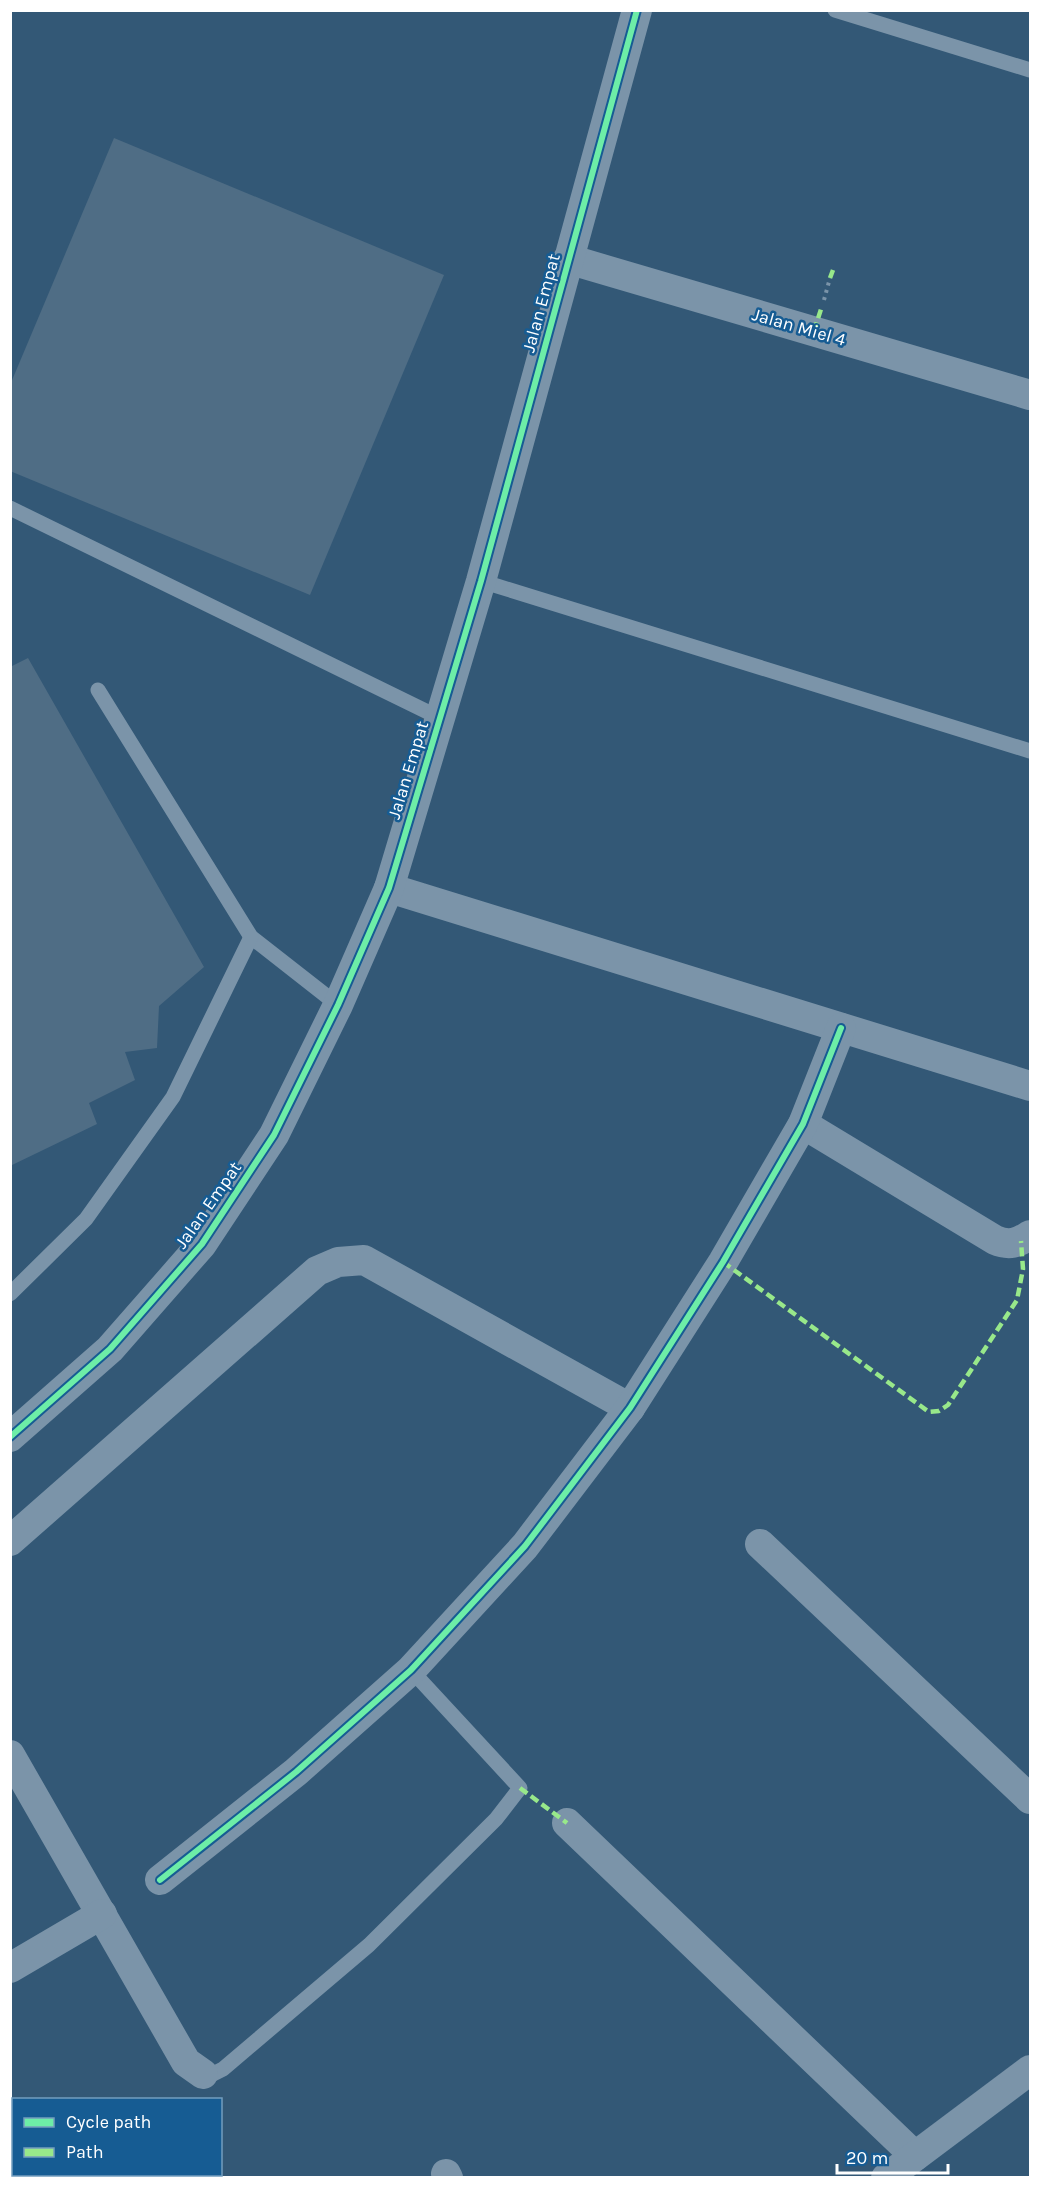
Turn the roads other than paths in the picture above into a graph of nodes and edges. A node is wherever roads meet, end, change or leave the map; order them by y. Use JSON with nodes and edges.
{"nodes":[{"id":1,"x":637,"y":10,"type":"edge"},
{"id":2,"x":835,"y":10,"type":"edge"},
{"id":3,"x":1030,"y":70,"type":"edge"},
{"id":4,"x":568,"y":259,"type":"junction"},
{"id":5,"x":1030,"y":395,"type":"edge"},
{"id":6,"x":10,"y":508,"type":"edge"},
{"id":7,"x":481,"y":581,"type":"junction"},
{"id":8,"x":98,"y":690,"type":"dead end"},
{"id":9,"x":440,"y":718,"type":"junction"},
{"id":10,"x":1030,"y":751,"type":"edge"},
{"id":11,"x":389,"y":888,"type":"junction"},
{"id":12,"x":251,"y":937,"type":"junction"},
{"id":13,"x":339,"y":1005,"type":"junction"},
{"id":14,"x":841,"y":1028,"type":"junction"},
{"id":15,"x":1030,"y":1086,"type":"edge"},
{"id":16,"x":803,"y":1124,"type":"junction"},
{"id":17,"x":1030,"y":1235,"type":"edge"},
{"id":18,"x":10,"y":1294,"type":"edge"},
{"id":19,"x":630,"y":1408,"type":"junction"},
{"id":20,"x":10,"y":1437,"type":"edge"},
{"id":21,"x":10,"y":1541,"type":"edge"},
{"id":22,"x":760,"y":1544,"type":"dead end"},
{"id":23,"x":411,"y":1670,"type":"junction"},
{"id":24,"x":10,"y":1755,"type":"edge"},
{"id":25,"x":1030,"y":1799,"type":"edge"},
{"id":26,"x":567,"y":1824,"type":"dead end"},
{"id":27,"x":160,"y":1880,"type":"dead end"},
{"id":28,"x":102,"y":1914,"type":"junction"},
{"id":29,"x":10,"y":1968,"type":"edge"},
{"id":30,"x":1030,"y":2070,"type":"edge"},
{"id":31,"x":203,"y":2074,"type":"joint"},
{"id":32,"x":915,"y":2156,"type":"junction"},
{"id":33,"x":886,"y":2178,"type":"edge"}],
"edges":[{"from":1,"to":4,"type":"street","name":"Jalan Empat"},
{"from":2,"to":3,"type":"lane"},
{"from":4,"to":5,"type":"street","name":"Jalan Miel 4"},
{"from":4,"to":7,"type":"street","name":"Jalan Empat"},
{"from":6,"to":9,"type":"lane"},
{"from":7,"to":9,"type":"street","name":"Jalan Empat"},
{"from":7,"to":10,"type":"lane"},
{"from":8,"to":12,"type":"lane"},
{"from":9,"to":11,"type":"street","name":"Jalan Empat"},
{"from":11,"to":13,"type":"street","name":"Jalan Empat"},
{"from":11,"to":14,"type":"street"},
{"from":12,"to":13,"type":"lane"},
{"from":12,"to":18,"type":"lane"},
{"from":13,"to":20,"type":"street","name":"Jalan Empat"},
{"from":14,"to":15,"type":"street"},
{"from":14,"to":16,"type":"street"},
{"from":16,"to":17,"type":"street"},
{"from":16,"to":19,"type":"street"},
{"from":19,"to":21,"type":"street"},
{"from":19,"to":23,"type":"street"},
{"from":22,"to":25,"type":"street"},
{"from":23,"to":27,"type":"street"},
{"from":23,"to":31,"type":"lane"},
{"from":24,"to":28,"type":"street"},
{"from":26,"to":32,"type":"street"},
{"from":28,"to":29,"type":"street"},
{"from":28,"to":31,"type":"street"},
{"from":30,"to":32,"type":"street"},
{"from":32,"to":33,"type":"street"}]}
